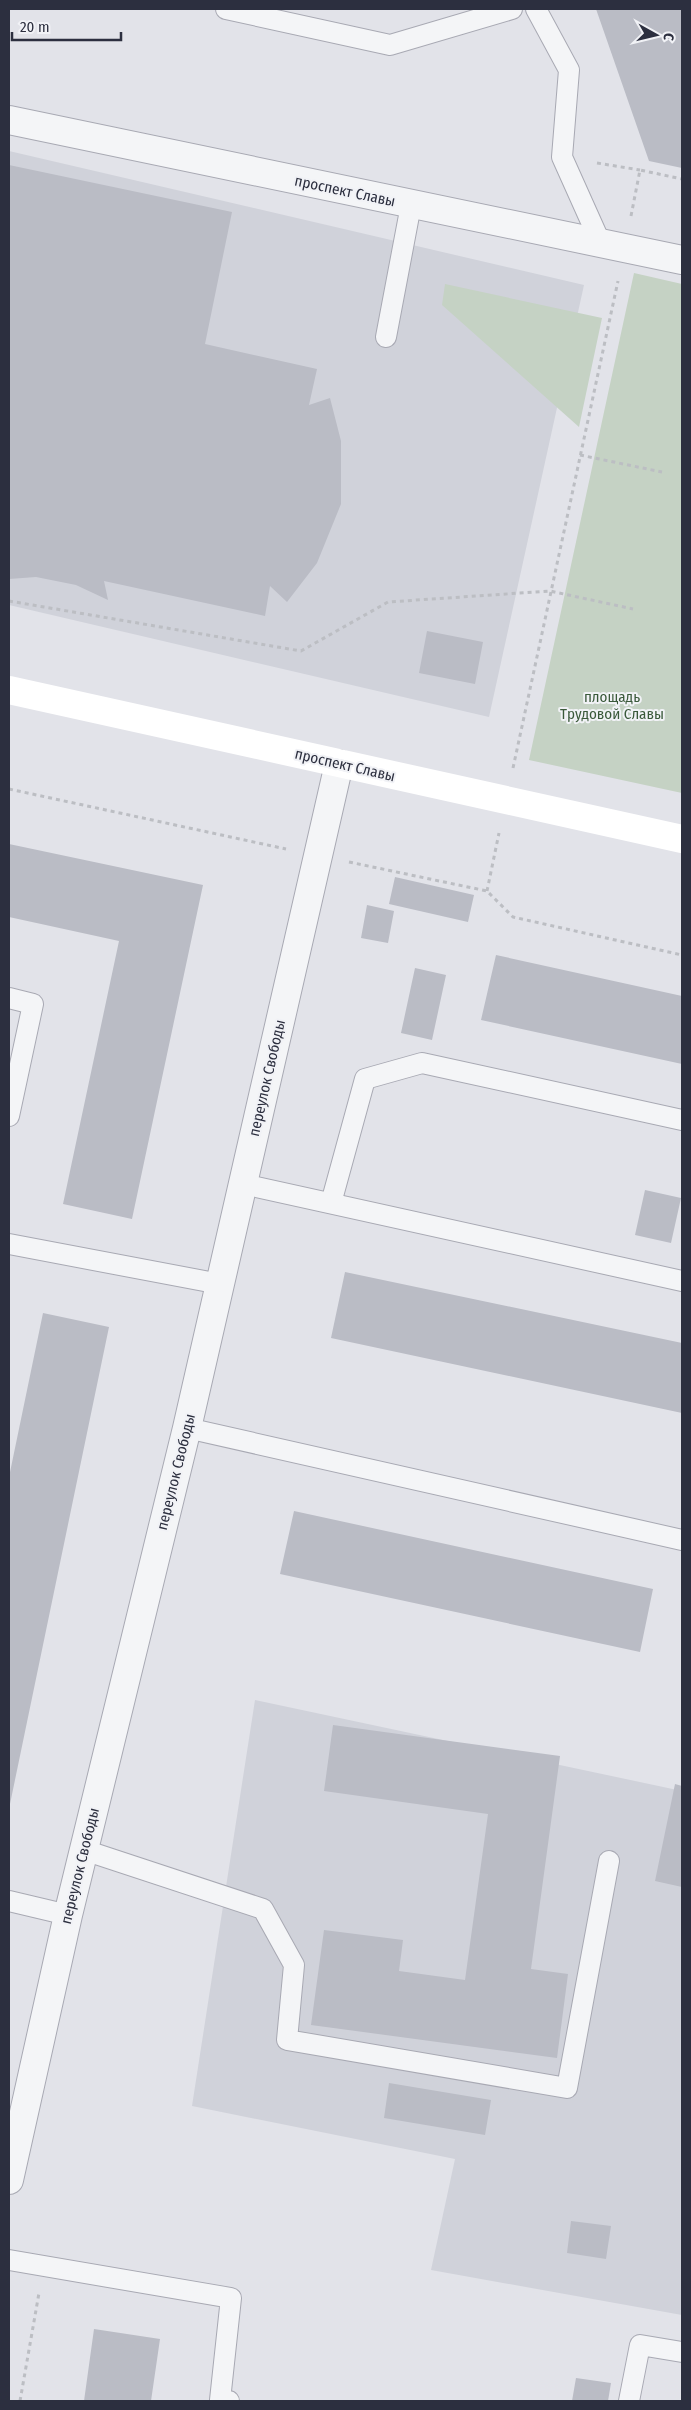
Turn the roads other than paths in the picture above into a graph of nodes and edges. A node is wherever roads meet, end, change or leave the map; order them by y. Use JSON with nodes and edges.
{"nodes":[{"id":1,"x":226,"y":9,"type":"edge"},
{"id":2,"x":512,"y":9,"type":"edge"},
{"id":3,"x":536,"y":9,"type":"edge"},
{"id":4,"x":9,"y":120,"type":"edge"},
{"id":5,"x":411,"y":204,"type":"junction"},
{"id":6,"x":613,"y":247,"type":"junction"},
{"id":7,"x":682,"y":260,"type":"edge"},
{"id":8,"x":386,"y":337,"type":"dead end"},
{"id":9,"x":9,"y":690,"type":"edge"},
{"id":10,"x":339,"y":764,"type":"junction"},
{"id":11,"x":682,"y":839,"type":"edge"},
{"id":12,"x":9,"y":998,"type":"edge"},
{"id":13,"x":9,"y":1116,"type":"edge"},
{"id":14,"x":682,"y":1120,"type":"edge"},
{"id":15,"x":243,"y":1184,"type":"junction"},
{"id":16,"x":331,"y":1203,"type":"junction"},
{"id":17,"x":9,"y":1244,"type":"edge"},
{"id":18,"x":682,"y":1281,"type":"edge"},
{"id":19,"x":220,"y":1284,"type":"junction"},
{"id":20,"x":187,"y":1428,"type":"junction"},
{"id":21,"x":682,"y":1540,"type":"edge"},
{"id":22,"x":84,"y":1850,"type":"junction"},
{"id":23,"x":609,"y":1861,"type":"dead end"},
{"id":24,"x":9,"y":1901,"type":"edge"},
{"id":25,"x":68,"y":1915,"type":"junction"},
{"id":26,"x":9,"y":2180,"type":"edge"},
{"id":27,"x":9,"y":2260,"type":"edge"},
{"id":28,"x":682,"y":2352,"type":"edge"},
{"id":29,"x":229,"y":2401,"type":"edge"},
{"id":30,"x":629,"y":2401,"type":"edge"}],
"edges":[{"from":1,"to":2,"type":"lane"},
{"from":3,"to":6,"type":"lane"},
{"from":4,"to":5,"type":"street","name":"проспект Славы"},
{"from":5,"to":6,"type":"street","name":"проспект Славы"},
{"from":5,"to":8,"type":"lane"},
{"from":6,"to":7,"type":"street","name":"проспект Славы"},
{"from":9,"to":10,"type":"main road","name":"проспект Славы"},
{"from":10,"to":11,"type":"main road","name":"проспект Славы"},
{"from":10,"to":15,"type":"street","name":"переулок Свободы"},
{"from":12,"to":13,"type":"lane"},
{"from":14,"to":16,"type":"lane"},
{"from":15,"to":16,"type":"lane"},
{"from":15,"to":19,"type":"street","name":"переулок Свободы"},
{"from":16,"to":18,"type":"lane"},
{"from":17,"to":19,"type":"lane"},
{"from":19,"to":20,"type":"street","name":"переулок Свободы"},
{"from":20,"to":21,"type":"lane"},
{"from":20,"to":22,"type":"street","name":"переулок Свободы"},
{"from":22,"to":23,"type":"lane"},
{"from":22,"to":25,"type":"street","name":"переулок Свободы"},
{"from":24,"to":25,"type":"lane"},
{"from":25,"to":26,"type":"street","name":"переулок Свободы"},
{"from":27,"to":29,"type":"lane"},
{"from":28,"to":30,"type":"lane"}]}
